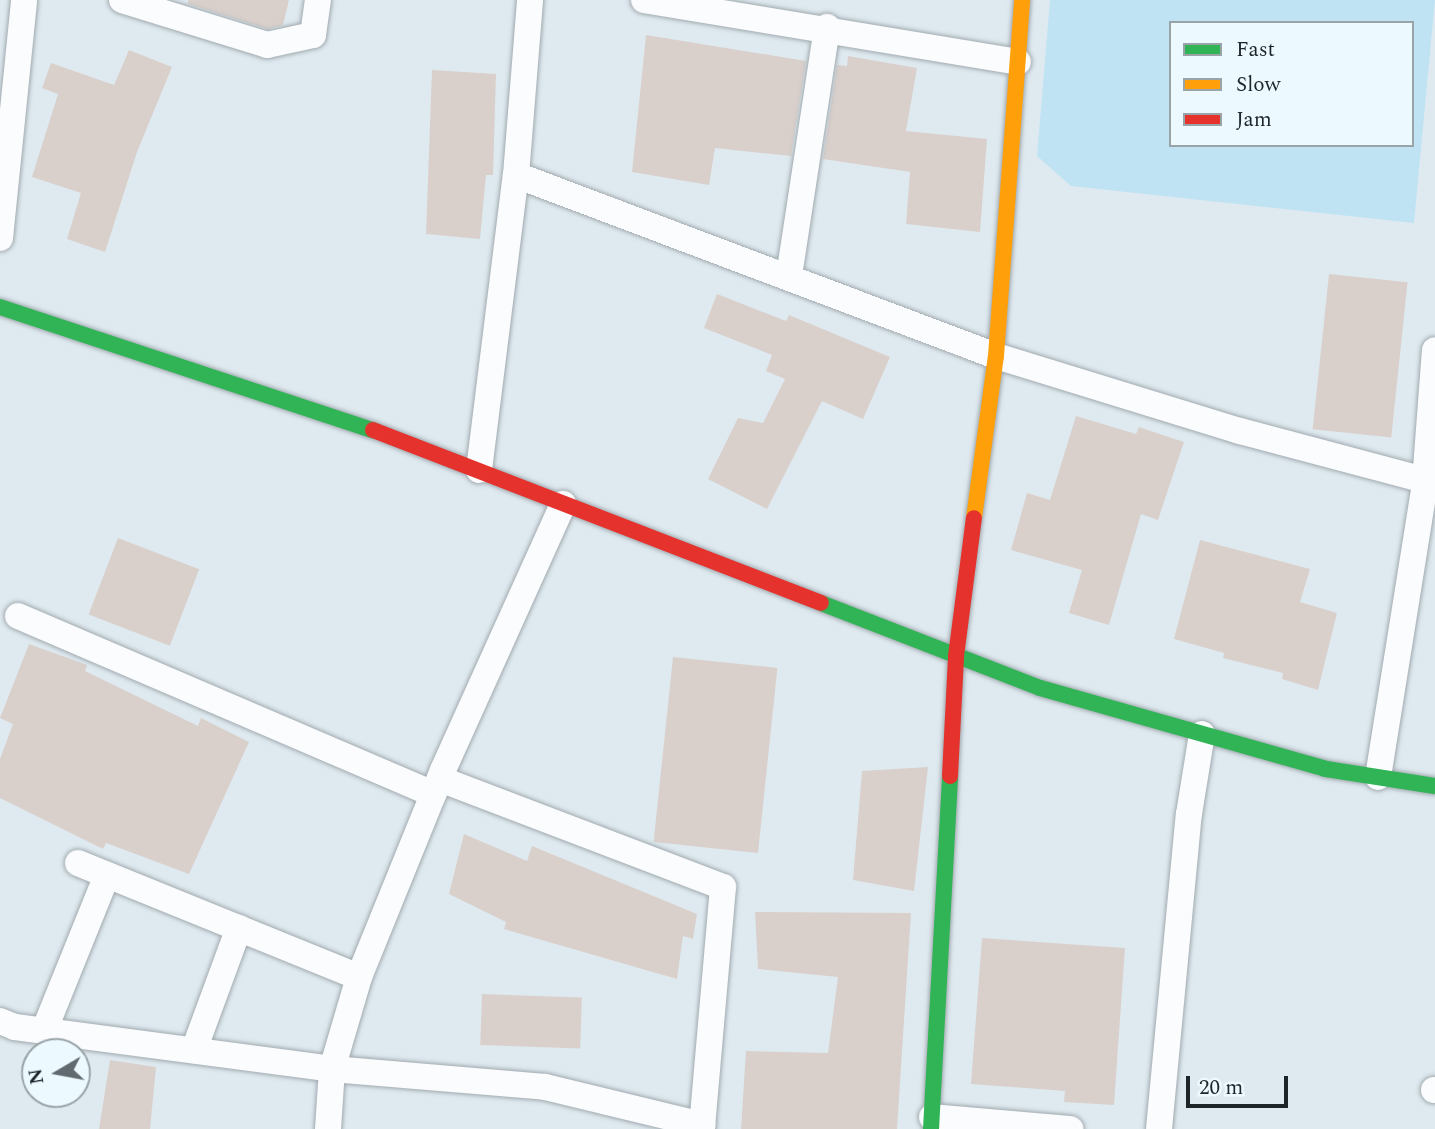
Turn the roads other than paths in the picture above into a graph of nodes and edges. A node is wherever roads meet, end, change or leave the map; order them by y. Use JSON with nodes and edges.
{"nodes":[{"id":1,"x":24,"y":0,"type":"edge"},
{"id":2,"x":122,"y":0,"type":"edge"},
{"id":3,"x":318,"y":0,"type":"edge"},
{"id":4,"x":530,"y":0,"type":"edge"},
{"id":5,"x":644,"y":0,"type":"edge"},
{"id":6,"x":1022,"y":0,"type":"edge"},
{"id":7,"x":827,"y":27,"type":"junction"},
{"id":8,"x":1018,"y":62,"type":"junction"},
{"id":9,"x":516,"y":175,"type":"junction"},
{"id":10,"x":0,"y":238,"type":"edge"},
{"id":11,"x":789,"y":276,"type":"junction"},
{"id":12,"x":0,"y":307,"type":"edge"},
{"id":13,"x":1435,"y":350,"type":"edge"},
{"id":14,"x":996,"y":356,"type":"junction"},
{"id":15,"x":479,"y":470,"type":"junction"},
{"id":16,"x":1430,"y":482,"type":"edge"},
{"id":17,"x":564,"y":504,"type":"junction"},
{"id":18,"x":18,"y":616,"type":"dead end"},
{"id":19,"x":956,"y":656,"type":"junction"},
{"id":20,"x":1202,"y":734,"type":"junction"},
{"id":21,"x":1378,"y":777,"type":"junction"},
{"id":22,"x":437,"y":786,"type":"junction"},
{"id":23,"x":1435,"y":786,"type":"edge"},
{"id":24,"x":78,"y":863,"type":"dead end"},
{"id":25,"x":107,"y":875,"type":"junction"},
{"id":26,"x":239,"y":928,"type":"junction"},
{"id":27,"x":359,"y":976,"type":"junction"},
{"id":28,"x":0,"y":1021,"type":"edge"},
{"id":29,"x":44,"y":1031,"type":"junction"},
{"id":30,"x":194,"y":1050,"type":"junction"},
{"id":31,"x":332,"y":1069,"type":"junction"},
{"id":32,"x":932,"y":1123,"type":"edge"},
{"id":33,"x":702,"y":1127,"type":"edge"},
{"id":34,"x":328,"y":1129,"type":"edge"},
{"id":35,"x":1070,"y":1129,"type":"edge"},
{"id":36,"x":1159,"y":1129,"type":"edge"}],
"edges":[{"from":1,"to":10,"type":"street"},
{"from":2,"to":3,"type":"street"},
{"from":4,"to":9,"type":"street"},
{"from":5,"to":7,"type":"street"},
{"from":6,"to":8,"type":"street"},
{"from":7,"to":8,"type":"street"},
{"from":7,"to":11,"type":"street"},
{"from":8,"to":14,"type":"street"},
{"from":9,"to":11,"type":"street"},
{"from":9,"to":15,"type":"street"},
{"from":11,"to":14,"type":"street"},
{"from":12,"to":15,"type":"street"},
{"from":13,"to":16,"type":"street"},
{"from":14,"to":16,"type":"street"},
{"from":14,"to":19,"type":"street"},
{"from":15,"to":17,"type":"street"},
{"from":16,"to":21,"type":"street"},
{"from":17,"to":19,"type":"street"},
{"from":17,"to":22,"type":"street"},
{"from":18,"to":22,"type":"street"},
{"from":19,"to":20,"type":"street"},
{"from":19,"to":32,"type":"street"},
{"from":20,"to":21,"type":"street"},
{"from":20,"to":36,"type":"street"},
{"from":21,"to":23,"type":"street"},
{"from":22,"to":27,"type":"street"},
{"from":22,"to":33,"type":"street"},
{"from":24,"to":25,"type":"street"},
{"from":25,"to":26,"type":"street"},
{"from":25,"to":29,"type":"street"},
{"from":26,"to":27,"type":"street"},
{"from":26,"to":30,"type":"street"},
{"from":27,"to":31,"type":"street"},
{"from":28,"to":29,"type":"street"},
{"from":29,"to":30,"type":"street"},
{"from":30,"to":31,"type":"street"},
{"from":31,"to":33,"type":"street"},
{"from":31,"to":34,"type":"street"},
{"from":32,"to":35,"type":"street"}]}
